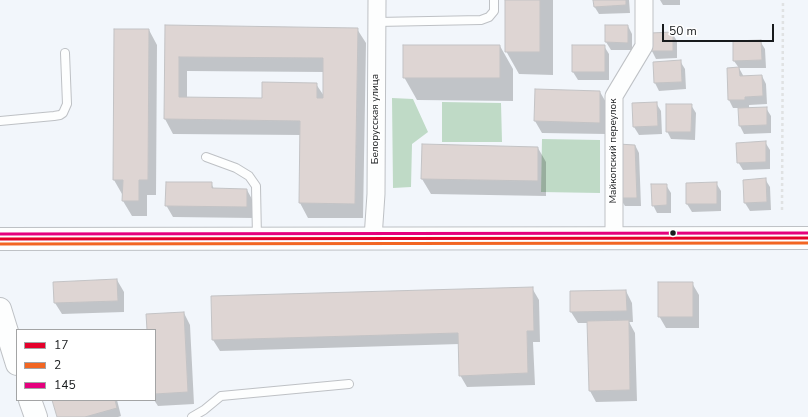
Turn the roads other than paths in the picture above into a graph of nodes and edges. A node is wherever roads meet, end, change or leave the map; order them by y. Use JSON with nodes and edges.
{"nodes":[{"id":1,"x":377,"y":0,"type":"edge"},
{"id":2,"x":494,"y":0,"type":"edge"},
{"id":3,"x":644,"y":0,"type":"edge"},
{"id":4,"x":377,"y":22,"type":"junction"},
{"id":5,"x":65,"y":53,"type":"dead end"},
{"id":6,"x":0,"y":122,"type":"edge"},
{"id":7,"x":206,"y":157,"type":"dead end"},
{"id":8,"x":372,"y":238,"type":"junction"},
{"id":9,"x":614,"y":238,"type":"junction"},
{"id":10,"x":808,"y":238,"type":"edge"},
{"id":11,"x":0,"y":239,"type":"edge"},
{"id":12,"x":257,"y":239,"type":"junction"},
{"id":13,"x":0,"y":309,"type":"edge"},
{"id":14,"x":16,"y":361,"type":"edge"},
{"id":15,"x":349,"y":384,"type":"dead end"},
{"id":16,"x":30,"y":401,"type":"edge"},
{"id":17,"x":36,"y":417,"type":"edge"},
{"id":18,"x":192,"y":417,"type":"edge"}],
"edges":[{"from":1,"to":4,"type":"street","name":"Белорусская улица"},
{"from":2,"to":4,"type":"lane"},
{"from":3,"to":9,"type":"street","name":"Майкопский переулок"},
{"from":4,"to":8,"type":"street","name":"Белорусская улица"},
{"from":5,"to":6,"type":"lane"},
{"from":7,"to":12,"type":"lane"},
{"from":8,"to":9,"type":"main road"},
{"from":8,"to":12,"type":"main road"},
{"from":9,"to":10,"type":"main road"},
{"from":11,"to":12,"type":"main road"},
{"from":13,"to":14,"type":"main road"},
{"from":15,"to":18,"type":"lane"},
{"from":16,"to":17,"type":"main road"}]}
